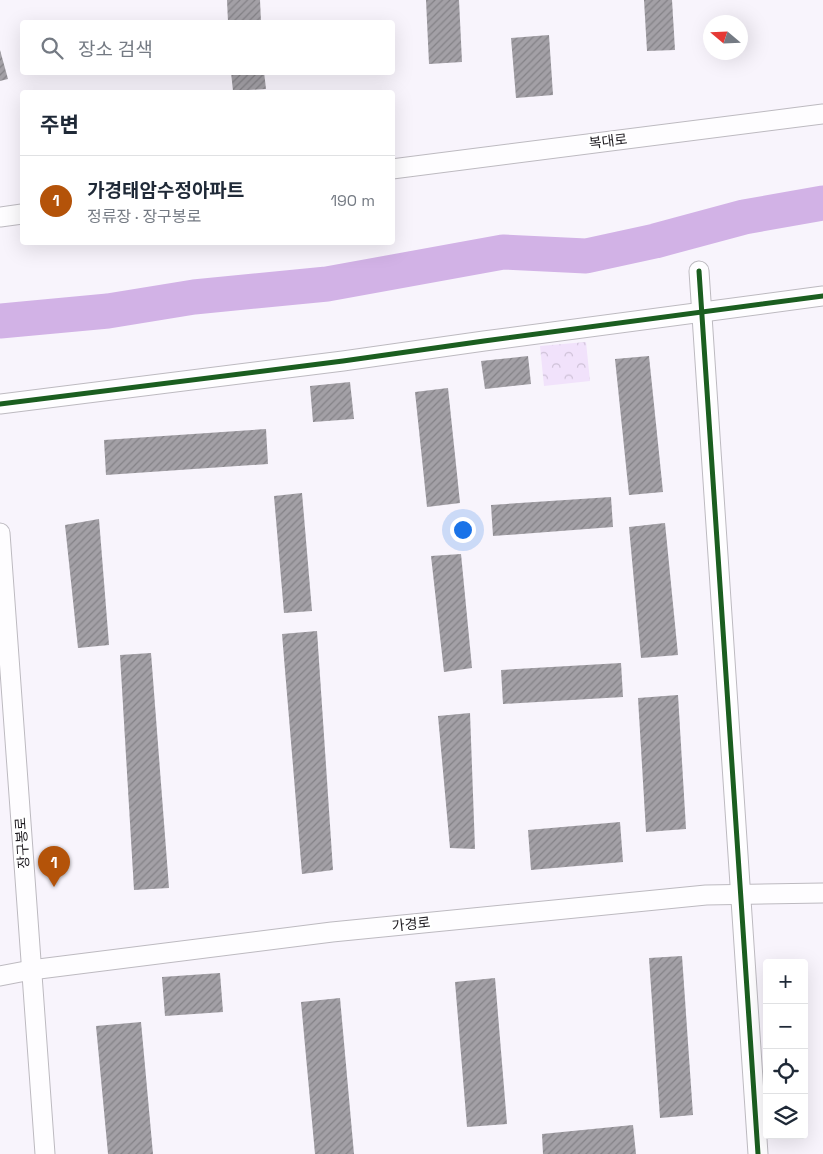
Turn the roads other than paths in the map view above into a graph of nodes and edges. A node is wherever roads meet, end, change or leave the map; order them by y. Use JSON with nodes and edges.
{"nodes":[{"id":1,"x":823,"y":114,"type":"edge"},
{"id":2,"x":395,"y":168,"type":"edge"},
{"id":3,"x":20,"y":214,"type":"edge"},
{"id":4,"x":0,"y":217,"type":"edge"},
{"id":5,"x":699,"y":271,"type":"dead end"},
{"id":6,"x":823,"y":296,"type":"edge"},
{"id":7,"x":702,"y":313,"type":"junction"},
{"id":8,"x":0,"y":404,"type":"edge"},
{"id":9,"x":0,"y":533,"type":"edge"},
{"id":10,"x":823,"y":893,"type":"edge"},
{"id":11,"x":740,"y":894,"type":"junction"},
{"id":12,"x":31,"y":970,"type":"junction"},
{"id":13,"x":0,"y":976,"type":"edge"},
{"id":14,"x":45,"y":1154,"type":"edge"},
{"id":15,"x":758,"y":1154,"type":"edge"}],
"edges":[{"from":1,"to":2,"type":"street","name":"복대로"},
{"from":3,"to":4,"type":"street"},
{"from":5,"to":7,"type":"street"},
{"from":6,"to":7,"type":"street"},
{"from":7,"to":8,"type":"street"},
{"from":7,"to":11,"type":"street"},
{"from":9,"to":12,"type":"street","name":"장구봉로"},
{"from":10,"to":11,"type":"street","name":"가경로"},
{"from":11,"to":12,"type":"street","name":"가경로"},
{"from":11,"to":15,"type":"street"},
{"from":12,"to":13,"type":"street","name":"가경로"},
{"from":12,"to":14,"type":"street","name":"장구봉로"}]}
